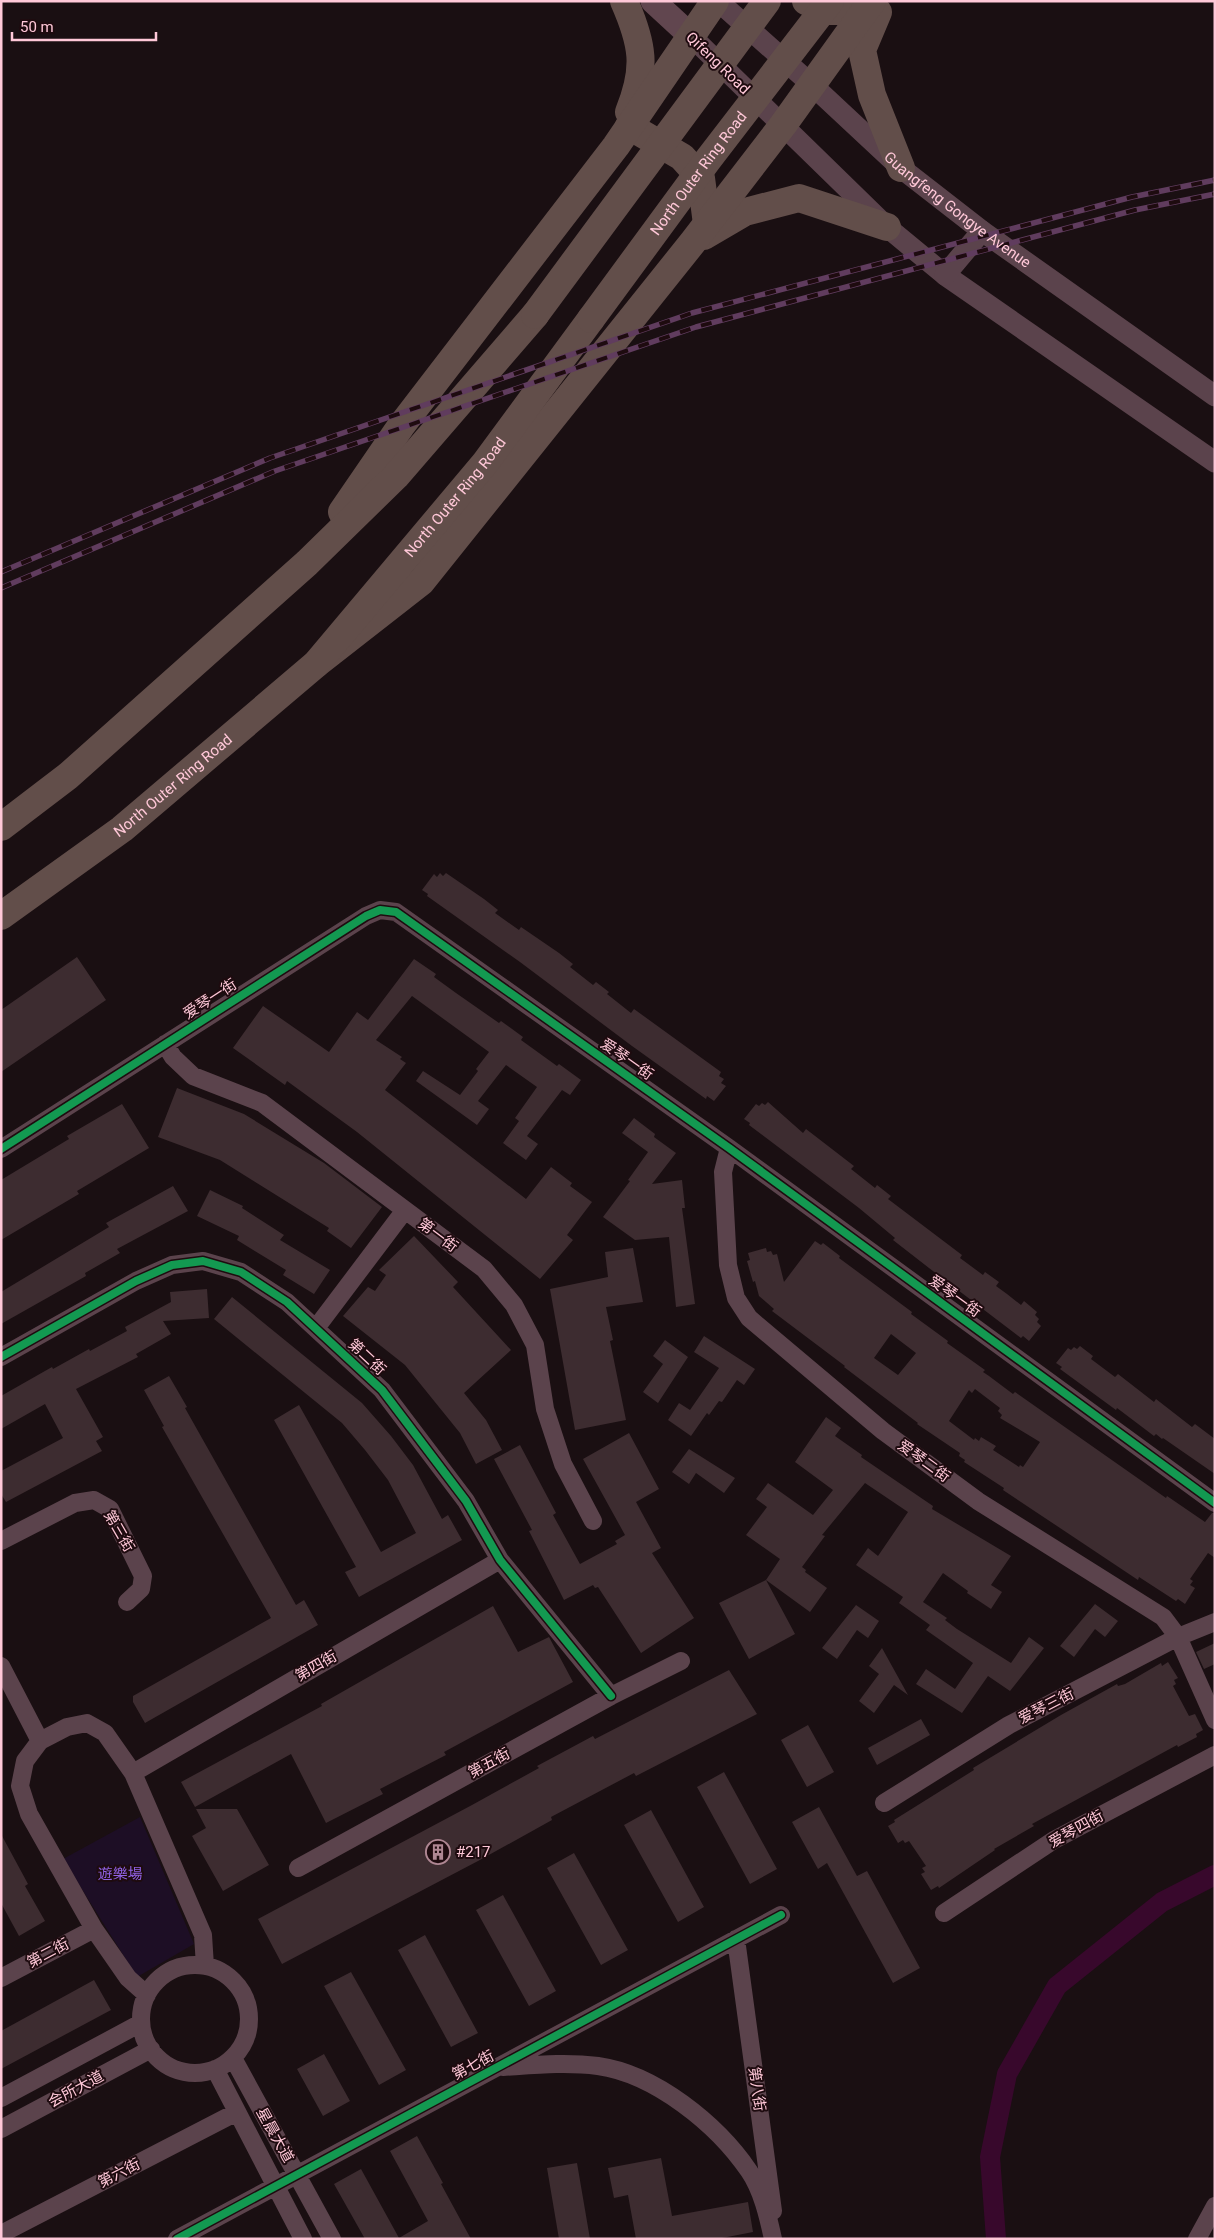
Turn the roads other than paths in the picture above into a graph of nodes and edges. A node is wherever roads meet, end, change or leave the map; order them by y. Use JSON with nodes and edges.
{"nodes":[{"id":1,"x":624,"y":1,"type":"edge"},
{"id":2,"x":653,"y":1,"type":"edge"},
{"id":3,"x":716,"y":1,"type":"edge"},
{"id":4,"x":767,"y":1,"type":"edge"},
{"id":5,"x":806,"y":1,"type":"edge"},
{"id":6,"x":830,"y":1,"type":"edge"},
{"id":7,"x":871,"y":1,"type":"edge"},
{"id":8,"x":882,"y":1,"type":"edge"},
{"id":9,"x":692,"y":37,"type":"junction"},
{"id":10,"x":811,"y":84,"type":"junction"},
{"id":11,"x":783,"y":125,"type":"junction"},
{"id":12,"x":622,"y":136,"type":"junction"},
{"id":13,"x":901,"y":168,"type":"junction"},
{"id":14,"x":887,"y":227,"type":"junction"},
{"id":15,"x":982,"y":231,"type":"junction"},
{"id":16,"x":700,"y":233,"type":"junction"},
{"id":17,"x":945,"y":275,"type":"junction"},
{"id":18,"x":1215,"y":396,"type":"edge"},
{"id":19,"x":1215,"y":462,"type":"edge"},
{"id":20,"x":307,"y":563,"type":"junction"},
{"id":21,"x":316,"y":664,"type":"junction"},
{"id":22,"x":1,"y":827,"type":"edge"},
{"id":23,"x":5,"y":914,"type":"edge"},
{"id":24,"x":165,"y":1044,"type":"junction"},
{"id":25,"x":729,"y":1148,"type":"junction"},
{"id":26,"x":1,"y":1149,"type":"edge"},
{"id":27,"x":405,"y":1210,"type":"junction"},
{"id":28,"x":316,"y":1328,"type":"junction"},
{"id":29,"x":1,"y":1357,"type":"edge"},
{"id":30,"x":1215,"y":1503,"type":"edge"},
{"id":31,"x":593,"y":1522,"type":"dead end"},
{"id":32,"x":1,"y":1541,"type":"edge"},
{"id":33,"x":500,"y":1560,"type":"junction"},
{"id":34,"x":127,"y":1602,"type":"dead end"},
{"id":35,"x":1215,"y":1622,"type":"edge"},
{"id":36,"x":1178,"y":1637,"type":"junction"},
{"id":37,"x":681,"y":1661,"type":"dead end"},
{"id":38,"x":1,"y":1666,"type":"edge"},
{"id":39,"x":611,"y":1696,"type":"junction"},
{"id":40,"x":1215,"y":1720,"type":"edge"},
{"id":41,"x":40,"y":1741,"type":"junction"},
{"id":42,"x":1215,"y":1755,"type":"edge"},
{"id":43,"x":133,"y":1773,"type":"junction"},
{"id":44,"x":884,"y":1804,"type":"dead end"},
{"id":45,"x":298,"y":1868,"type":"dead end"},
{"id":46,"x":944,"y":1913,"type":"dead end"},
{"id":47,"x":781,"y":1915,"type":"dead end"},
{"id":48,"x":94,"y":1929,"type":"junction"},
{"id":49,"x":736,"y":1939,"type":"junction"},
{"id":50,"x":205,"y":1966,"type":"junction"},
{"id":51,"x":1,"y":1978,"type":"edge"},
{"id":52,"x":147,"y":1994,"type":"junction"},
{"id":53,"x":141,"y":2023,"type":"junction"},
{"id":54,"x":151,"y":2049,"type":"junction"},
{"id":55,"x":233,"y":2058,"type":"junction"},
{"id":56,"x":497,"y":2067,"type":"junction"},
{"id":57,"x":215,"y":2069,"type":"junction"},
{"id":58,"x":1,"y":2098,"type":"edge"},
{"id":59,"x":237,"y":2112,"type":"junction"},
{"id":60,"x":1,"y":2129,"type":"edge"},
{"id":61,"x":297,"y":2174,"type":"junction"},
{"id":62,"x":275,"y":2186,"type":"junction"},
{"id":63,"x":1215,"y":2206,"type":"edge"},
{"id":64,"x":1,"y":2234,"type":"edge"},
{"id":65,"x":178,"y":2239,"type":"edge"},
{"id":66,"x":303,"y":2239,"type":"edge"},
{"id":67,"x":332,"y":2239,"type":"edge"},
{"id":68,"x":775,"y":2239,"type":"edge"},
{"id":69,"x":1197,"y":2239,"type":"edge"}],
"edges":[{"from":1,"to":12,"type":"highway"},
{"from":2,"to":9,"type":"main road","name":"Qifeng Road"},
{"from":3,"to":9,"type":"highway"},
{"from":3,"to":10,"type":"street","name":"Guangfeng Gongye Avenue"},
{"from":4,"to":20,"type":"highway","bridge":true},
{"from":5,"to":7,"type":"highway"},
{"from":6,"to":21,"type":"highway","name":"North Outer Ring Road","bridge":true},
{"from":7,"to":10,"type":"highway"},
{"from":8,"to":13,"type":"highway"},
{"from":9,"to":11,"type":"street","name":"Qifeng Road"},
{"from":9,"to":12,"type":"highway"},
{"from":10,"to":11,"type":"highway"},
{"from":10,"to":13,"type":"street","name":"Guangfeng Gongye Avenue"},
{"from":11,"to":14,"type":"street"},
{"from":11,"to":16,"type":"highway"},
{"from":12,"to":16,"type":"highway"},
{"from":12,"to":20,"type":"highway"},
{"from":13,"to":15,"type":"street","name":"Guangfeng Gongye Avenue"},
{"from":14,"to":16,"type":"highway"},
{"from":14,"to":17,"type":"street"},
{"from":15,"to":17,"type":"street"},
{"from":15,"to":18,"type":"street","name":"Guangfeng Gongye Avenue"},
{"from":16,"to":21,"type":"highway"},
{"from":17,"to":19,"type":"street"},
{"from":20,"to":22,"type":"highway"},
{"from":21,"to":23,"type":"highway","name":"North Outer Ring Road"},
{"from":24,"to":25,"type":"street","name":"爱琴一街"},
{"from":24,"to":26,"type":"street","name":"爱琴一街"},
{"from":24,"to":27,"type":"street","name":"第一街"},
{"from":25,"to":30,"type":"street","name":"爱琴一街"},
{"from":25,"to":36,"type":"street","name":"爱琴二街"},
{"from":27,"to":28,"type":"street"},
{"from":27,"to":31,"type":"street","name":"第一街"},
{"from":28,"to":29,"type":"street","name":"第二街"},
{"from":28,"to":33,"type":"street","name":"第二街"},
{"from":32,"to":34,"type":"street","name":"第三街"},
{"from":33,"to":39,"type":"street","name":"第二街"},
{"from":33,"to":43,"type":"street","name":"第四街"},
{"from":35,"to":36,"type":"street","name":"爱琴三街"},
{"from":36,"to":40,"type":"street","name":"爱琴二街"},
{"from":36,"to":44,"type":"street","name":"爱琴三街"},
{"from":37,"to":39,"type":"street","name":"第五街"},
{"from":38,"to":41,"type":"street"},
{"from":39,"to":45,"type":"street","name":"第五街"},
{"from":41,"to":43,"type":"street"},
{"from":41,"to":48,"type":"street"},
{"from":42,"to":46,"type":"street","name":"爱琴四街"},
{"from":43,"to":50,"type":"street"},
{"from":47,"to":49,"type":"street","name":"第七街"},
{"from":48,"to":51,"type":"street","name":"第二街"},
{"from":48,"to":52,"type":"street"},
{"from":49,"to":56,"type":"street","name":"第七街"},
{"from":49,"to":68,"type":"street","name":"第八街"},
{"from":50,"to":52,"type":"street"},
{"from":50,"to":55,"type":"street"},
{"from":52,"to":53,"type":"street"},
{"from":53,"to":54,"type":"street"},
{"from":53,"to":58,"type":"street","name":"会所大道"},
{"from":54,"to":57,"type":"street"},
{"from":54,"to":60,"type":"street","name":"会所大道"},
{"from":55,"to":57,"type":"street"},
{"from":55,"to":61,"type":"street","name":"星晨大道"},
{"from":56,"to":61,"type":"street","name":"第七街"},
{"from":56,"to":68,"type":"street","name":"第七街"},
{"from":57,"to":59,"type":"street","name":"星晨大道"},
{"from":59,"to":62,"type":"street","name":"星晨大道"},
{"from":59,"to":64,"type":"street","name":"第六街"},
{"from":61,"to":62,"type":"street","name":"第七街"},
{"from":61,"to":67,"type":"street","name":"星晨大道"},
{"from":62,"to":65,"type":"street","name":"第七街"},
{"from":62,"to":66,"type":"street","name":"星晨大道"},
{"from":63,"to":69,"type":"street"}]}
